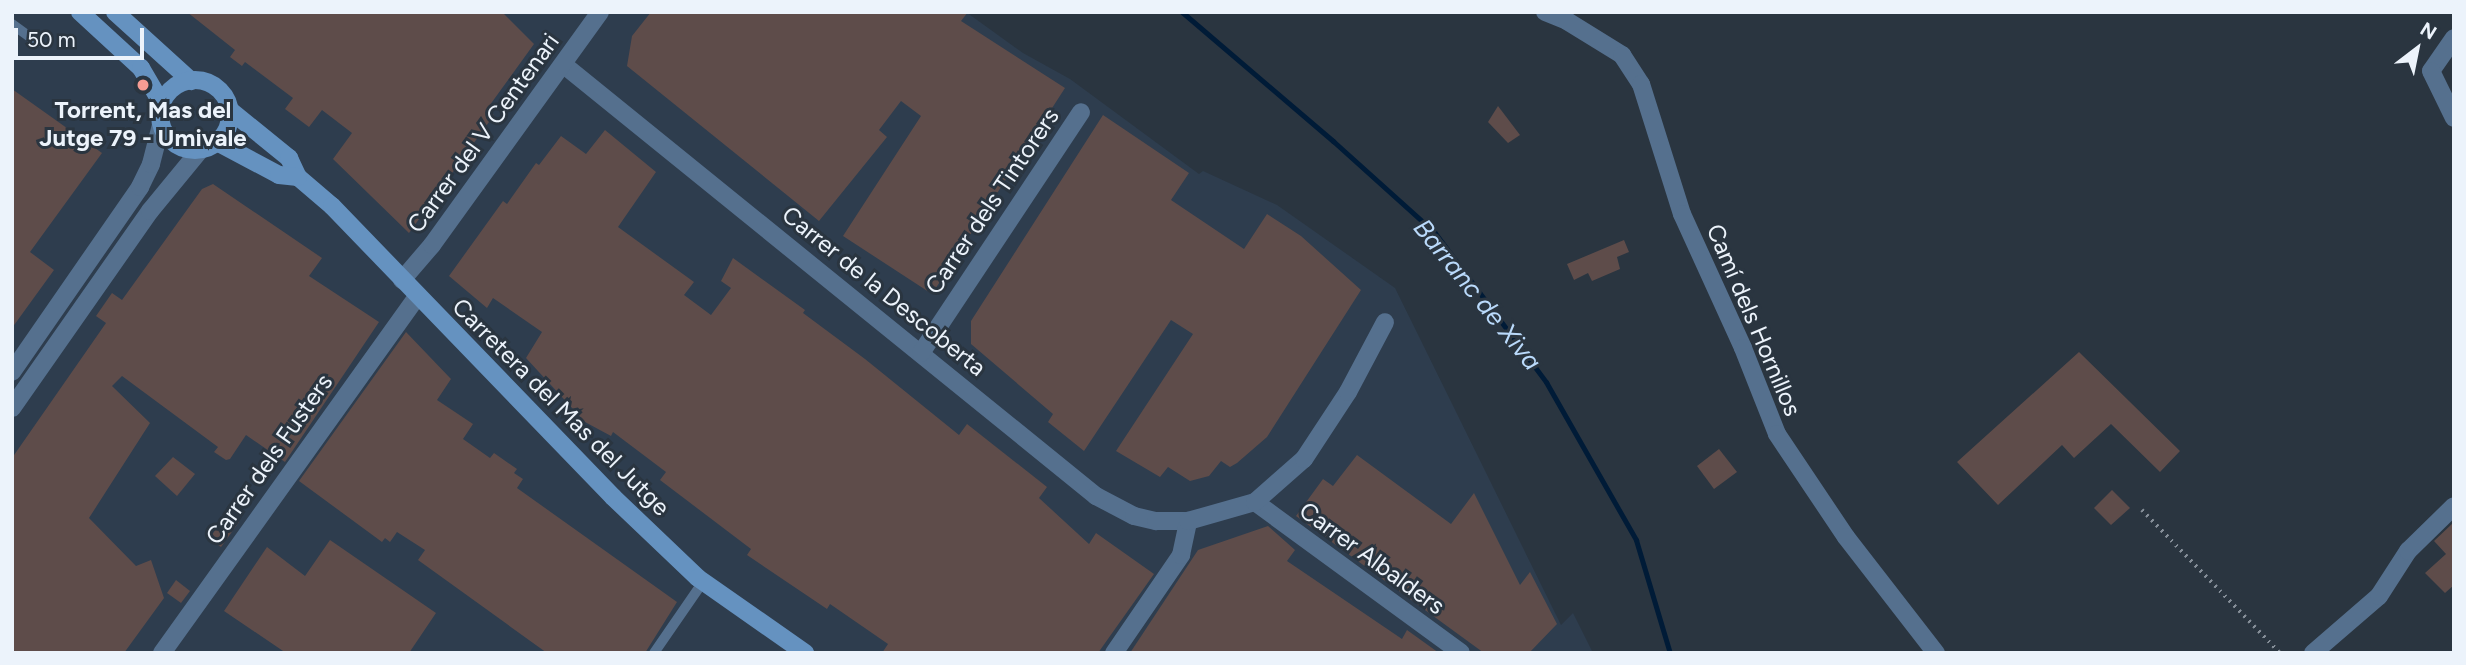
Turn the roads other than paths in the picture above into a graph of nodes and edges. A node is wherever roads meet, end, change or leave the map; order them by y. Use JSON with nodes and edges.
{"nodes":[{"id":1,"x":80,"y":12,"type":"edge"},
{"id":2,"x":115,"y":12,"type":"edge"},
{"id":3,"x":600,"y":12,"type":"edge"},
{"id":4,"x":1545,"y":12,"type":"edge"},
{"id":5,"x":12,"y":24,"type":"edge"},
{"id":6,"x":2454,"y":38,"type":"edge"},
{"id":7,"x":37,"y":42,"type":"dead end"},
{"id":8,"x":564,"y":65,"type":"junction"},
{"id":9,"x":191,"y":80,"type":"junction"},
{"id":10,"x":162,"y":104,"type":"junction"},
{"id":11,"x":231,"y":111,"type":"junction"},
{"id":12,"x":1081,"y":111,"type":"dead end"},
{"id":13,"x":2454,"y":118,"type":"edge"},
{"id":14,"x":161,"y":125,"type":"junction"},
{"id":15,"x":209,"y":146,"type":"junction"},
{"id":16,"x":298,"y":177,"type":"junction"},
{"id":17,"x":402,"y":280,"type":"junction"},
{"id":18,"x":418,"y":296,"type":"junction"},
{"id":19,"x":1385,"y":322,"type":"dead end"},
{"id":20,"x":921,"y":352,"type":"junction"},
{"id":21,"x":12,"y":372,"type":"edge"},
{"id":22,"x":12,"y":408,"type":"edge"},
{"id":23,"x":1255,"y":502,"type":"junction"},
{"id":24,"x":2454,"y":506,"type":"edge"},
{"id":25,"x":1188,"y":521,"type":"junction"},
{"id":26,"x":704,"y":582,"type":"junction"},
{"id":27,"x":162,"y":653,"type":"edge"},
{"id":28,"x":654,"y":653,"type":"edge"},
{"id":29,"x":805,"y":653,"type":"edge"},
{"id":30,"x":1114,"y":653,"type":"edge"},
{"id":31,"x":1461,"y":653,"type":"edge"},
{"id":32,"x":1936,"y":653,"type":"edge"},
{"id":33,"x":2313,"y":653,"type":"edge"}],
"edges":[{"from":1,"to":10,"type":"street"},
{"from":2,"to":9,"type":"street"},
{"from":3,"to":8,"type":"street","name":"Carrer del V Centenari"},
{"from":4,"to":32,"type":"street","name":"Camí dels Hornillos"},
{"from":5,"to":7,"type":"lane"},
{"from":6,"to":13,"type":"street"},
{"from":8,"to":17,"type":"street","name":"Carrer del V Centenari"},
{"from":8,"to":20,"type":"street","name":"Carrer de la Descoberta"},
{"from":9,"to":10,"type":"street"},
{"from":9,"to":11,"type":"street"},
{"from":10,"to":14,"type":"street"},
{"from":11,"to":15,"type":"street"},
{"from":11,"to":16,"type":"street","name":"Carretera del Mas del Jutge"},
{"from":12,"to":20,"type":"street","name":"Carrer dels Tintorers"},
{"from":14,"to":15,"type":"street"},
{"from":14,"to":21,"type":"street"},
{"from":15,"to":16,"type":"street","name":"Carretera del Mas del Jutge"},
{"from":15,"to":22,"type":"street"},
{"from":16,"to":17,"type":"street","name":"Carretera del Mas del Jutge"},
{"from":17,"to":18,"type":"street","name":"Carretera del Mas del Jutge"},
{"from":18,"to":26,"type":"street","name":"Carretera del Mas del Jutge"},
{"from":18,"to":27,"type":"street","name":"Carrer dels Fusters"},
{"from":19,"to":23,"type":"street"},
{"from":20,"to":25,"type":"street","name":"Carrer de la Descoberta"},
{"from":23,"to":25,"type":"street","name":"Carrer de la Descoberta"},
{"from":23,"to":31,"type":"street","name":"Carrer Albalders"},
{"from":24,"to":33,"type":"street"},
{"from":25,"to":30,"type":"street"},
{"from":26,"to":28,"type":"lane"},
{"from":26,"to":29,"type":"street","name":"Carretera del Mas del Jutge"}]}
